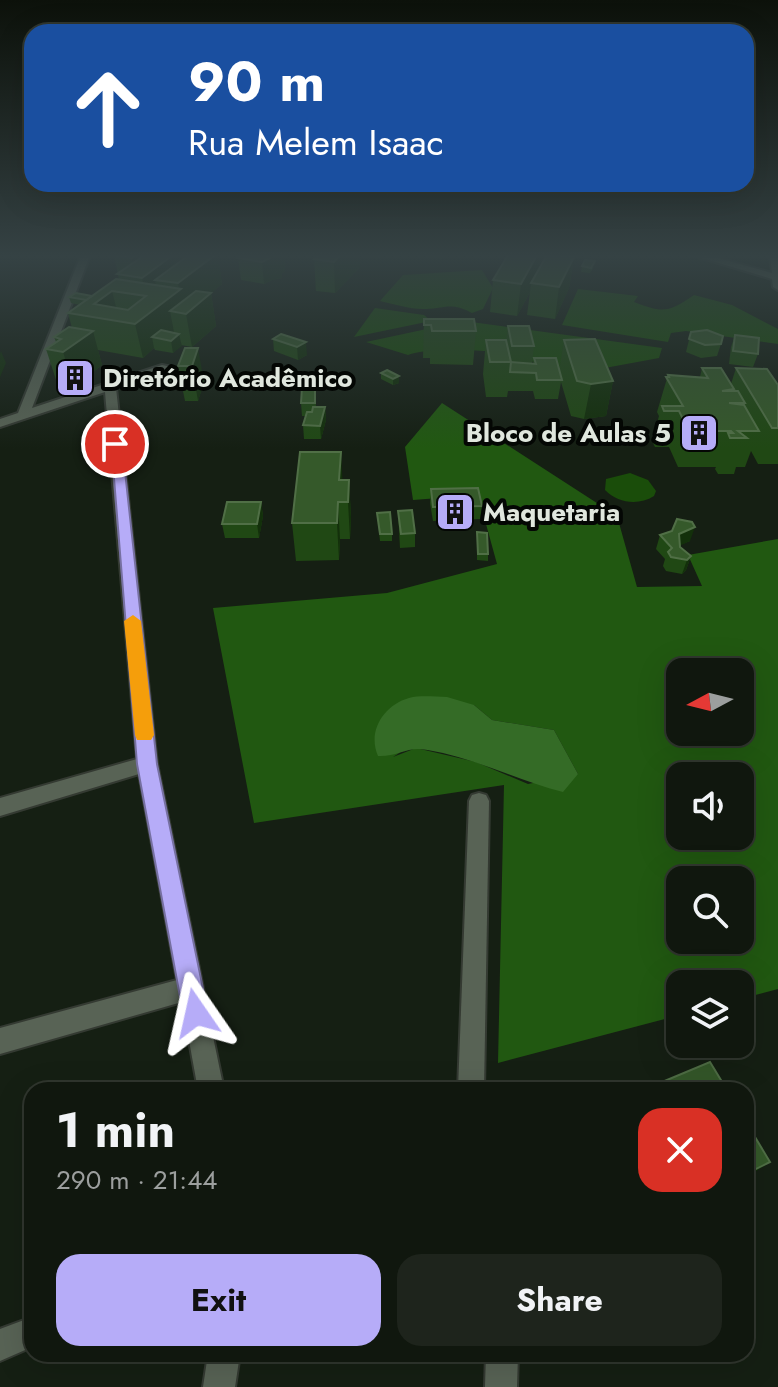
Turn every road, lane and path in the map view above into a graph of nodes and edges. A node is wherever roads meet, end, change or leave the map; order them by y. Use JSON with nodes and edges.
{"nodes":[{"id":1,"x":60,"y":320,"type":"edge"},
{"id":2,"x":166,"y":367,"type":"dead end"},
{"id":3,"x":110,"y":386,"type":"junction"},
{"id":4,"x":24,"y":411,"type":"junction"},
{"id":5,"x":2,"y":420,"type":"edge"},
{"id":6,"x":147,"y":764,"type":"junction"},
{"id":7,"x":479,"y":801,"type":"dead end"},
{"id":8,"x":0,"y":807,"type":"edge"},
{"id":9,"x":191,"y":988,"type":"junction"},
{"id":10,"x":0,"y":1041,"type":"edge"},
{"id":11,"x":209,"y":1082,"type":"edge"},
{"id":12,"x":471,"y":1082,"type":"edge"},
{"id":13,"x":24,"y":1335,"type":"edge"},
{"id":14,"x":0,"y":1345,"type":"edge"},
{"id":15,"x":223,"y":1362,"type":"edge"},
{"id":16,"x":502,"y":1362,"type":"edge"},
{"id":17,"x":219,"y":1387,"type":"edge"},
{"id":18,"x":501,"y":1387,"type":"edge"}],
"edges":[{"from":1,"to":4,"type":"street"},
{"from":2,"to":3,"type":"street"},
{"from":3,"to":4,"type":"street"},
{"from":3,"to":6,"type":"street"},
{"from":4,"to":5,"type":"street"},
{"from":6,"to":8,"type":"street"},
{"from":6,"to":9,"type":"street"},
{"from":7,"to":12,"type":"street"},
{"from":9,"to":10,"type":"street"},
{"from":9,"to":11,"type":"street"},
{"from":13,"to":14,"type":"street"},
{"from":15,"to":17,"type":"street"},
{"from":16,"to":18,"type":"street"}]}
